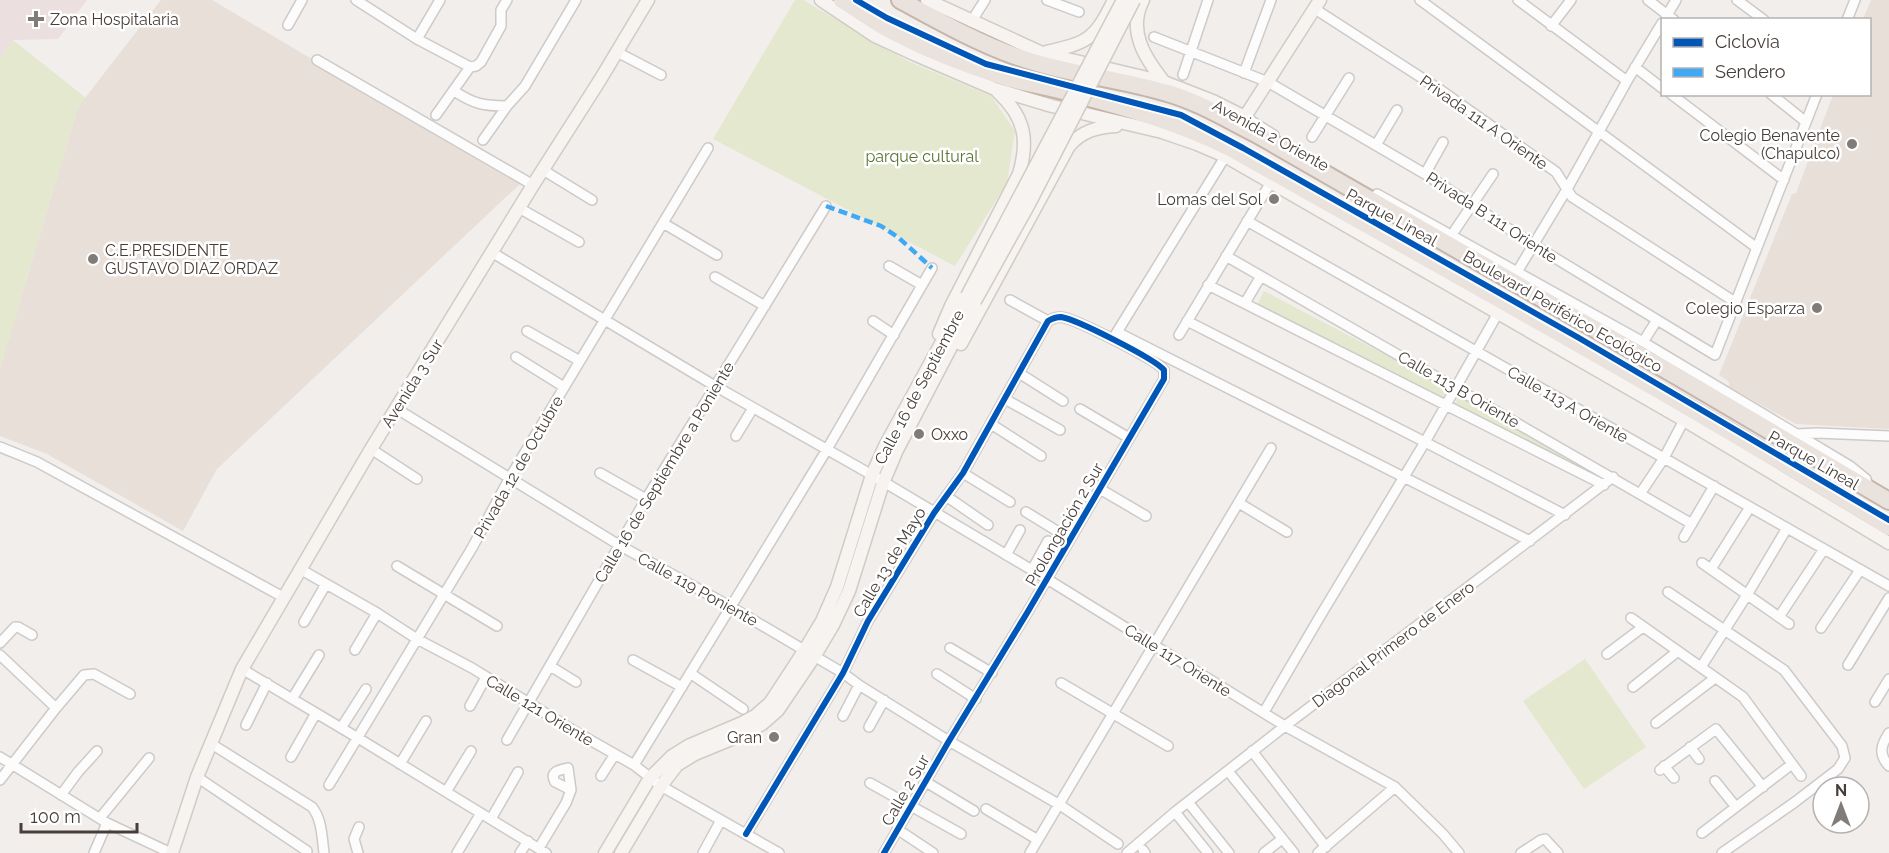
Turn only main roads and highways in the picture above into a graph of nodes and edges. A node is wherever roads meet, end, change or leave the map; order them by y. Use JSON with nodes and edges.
{"nodes":[{"id":1,"x":648,"y":0,"type":"edge"},
{"id":2,"x":821,"y":0,"type":"edge"},
{"id":3,"x":842,"y":0,"type":"edge"},
{"id":4,"x":900,"y":0,"type":"edge"},
{"id":5,"x":927,"y":0,"type":"edge"},
{"id":6,"x":1114,"y":0,"type":"edge"},
{"id":7,"x":1123,"y":0,"type":"edge"},
{"id":8,"x":1134,"y":0,"type":"edge"},
{"id":9,"x":1143,"y":0,"type":"edge"},
{"id":10,"x":1317,"y":5,"type":"edge"},
{"id":11,"x":1042,"y":53,"type":"junction"},
{"id":12,"x":1164,"y":82,"type":"junction"},
{"id":13,"x":995,"y":89,"type":"junction"},
{"id":14,"x":1242,"y":121,"type":"junction"},
{"id":15,"x":1132,"y":126,"type":"junction"},
{"id":16,"x":1228,"y":152,"type":"junction"},
{"id":17,"x":971,"y":299,"type":"junction"},
{"id":18,"x":934,"y":370,"type":"junction"},
{"id":19,"x":1889,"y":501,"type":"edge"},
{"id":20,"x":1889,"y":527,"type":"edge"},
{"id":21,"x":1889,"y":543,"type":"edge"},
{"id":22,"x":809,"y":654,"type":"junction"},
{"id":23,"x":172,"y":853,"type":"edge"},
{"id":24,"x":605,"y":853,"type":"edge"},
{"id":25,"x":621,"y":853,"type":"edge"}],
"edges":[{"from":1,"to":23,"type":"main road","name":"Avenida 3 Sur"},
{"from":2,"to":13,"type":"main road"},
{"from":3,"to":16,"type":"highway","name":"Boulevard Periférico Ecológico"},
{"from":4,"to":14,"type":"highway","name":"Boulevard Periférico Ecológico"},
{"from":5,"to":11,"type":"main road","name":"Avenida 2 Oriente"},
{"from":6,"to":11,"type":"main road"},
{"from":7,"to":17,"type":"main road","name":"Calle 16 de Septiembre","bridge":true},
{"from":8,"to":17,"type":"main road","name":"Calle 16 de Septiembre","bridge":true},
{"from":9,"to":12,"type":"main road"},
{"from":10,"to":14,"type":"main road"},
{"from":11,"to":12,"type":"main road","name":"Avenida 2 Oriente"},
{"from":12,"to":14,"type":"main road","name":"Avenida 2 Oriente"},
{"from":13,"to":15,"type":"main road"},
{"from":13,"to":18,"type":"main road"},
{"from":14,"to":19,"type":"highway","name":"Boulevard Periférico Ecológico"},
{"from":15,"to":16,"type":"main road"},
{"from":15,"to":18,"type":"main road"},
{"from":16,"to":20,"type":"highway","name":"Boulevard Periférico Ecológico"},
{"from":16,"to":21,"type":"main road"},
{"from":17,"to":18,"type":"main road","name":"Calle 16 de Septiembre"},
{"from":18,"to":22,"type":"main road","name":"Calle 16 de Septiembre"},
{"from":18,"to":22,"type":"main road","name":"Calle 16 de Septiembre"},
{"from":22,"to":24,"type":"main road","name":"Calle 16 de Septiembre"},
{"from":22,"to":25,"type":"main road","name":"Calle 16 de Septiembre"}]}
